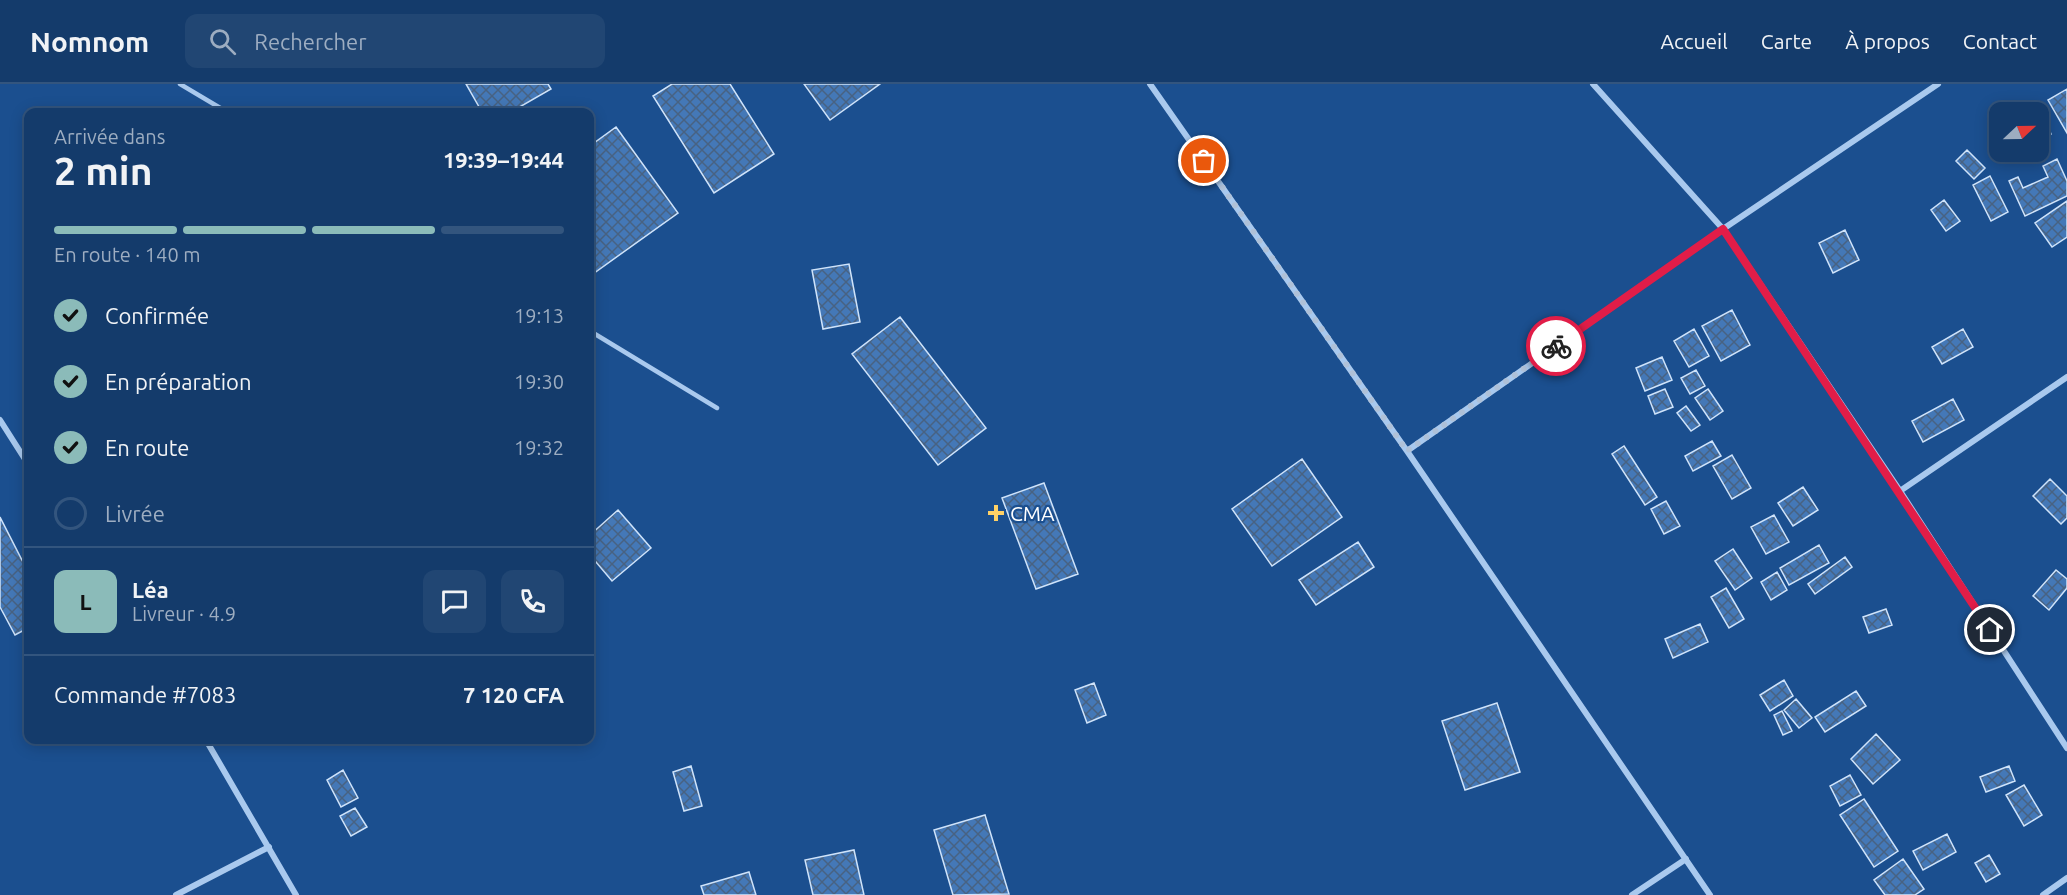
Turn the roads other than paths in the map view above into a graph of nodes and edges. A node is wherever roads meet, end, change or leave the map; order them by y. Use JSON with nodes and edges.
{"nodes":[{"id":1,"x":180,"y":84,"type":"edge"},
{"id":2,"x":1150,"y":84,"type":"edge"},
{"id":3,"x":1593,"y":84,"type":"edge"},
{"id":4,"x":1938,"y":84,"type":"edge"},
{"id":5,"x":220,"y":108,"type":"edge"},
{"id":6,"x":1723,"y":229,"type":"junction"},
{"id":7,"x":594,"y":333,"type":"edge"},
{"id":8,"x":2067,"y":377,"type":"edge"},
{"id":9,"x":717,"y":408,"type":"dead end"},
{"id":10,"x":0,"y":420,"type":"edge"},
{"id":11,"x":1407,"y":451,"type":"junction"},
{"id":12,"x":24,"y":458,"type":"edge"},
{"id":13,"x":1900,"y":491,"type":"junction"},
{"id":14,"x":208,"y":744,"type":"edge"},
{"id":15,"x":2067,"y":748,"type":"edge"},
{"id":16,"x":269,"y":847,"type":"junction"},
{"id":17,"x":1686,"y":859,"type":"junction"},
{"id":18,"x":2067,"y":878,"type":"edge"},
{"id":19,"x":176,"y":895,"type":"edge"},
{"id":20,"x":297,"y":895,"type":"edge"},
{"id":21,"x":1632,"y":895,"type":"edge"},
{"id":22,"x":1710,"y":895,"type":"edge"},
{"id":23,"x":2043,"y":895,"type":"edge"}],
"edges":[{"from":1,"to":5,"type":"lane"},
{"from":2,"to":11,"type":"street"},
{"from":3,"to":6,"type":"street"},
{"from":4,"to":6,"type":"street"},
{"from":6,"to":11,"type":"street"},
{"from":6,"to":13,"type":"street"},
{"from":7,"to":9,"type":"lane"},
{"from":8,"to":13,"type":"street"},
{"from":10,"to":12,"type":"street"},
{"from":11,"to":17,"type":"street"},
{"from":13,"to":15,"type":"street"},
{"from":14,"to":16,"type":"street"},
{"from":16,"to":19,"type":"street"},
{"from":16,"to":20,"type":"street"},
{"from":17,"to":21,"type":"street"},
{"from":17,"to":22,"type":"street"},
{"from":18,"to":23,"type":"street"}]}
